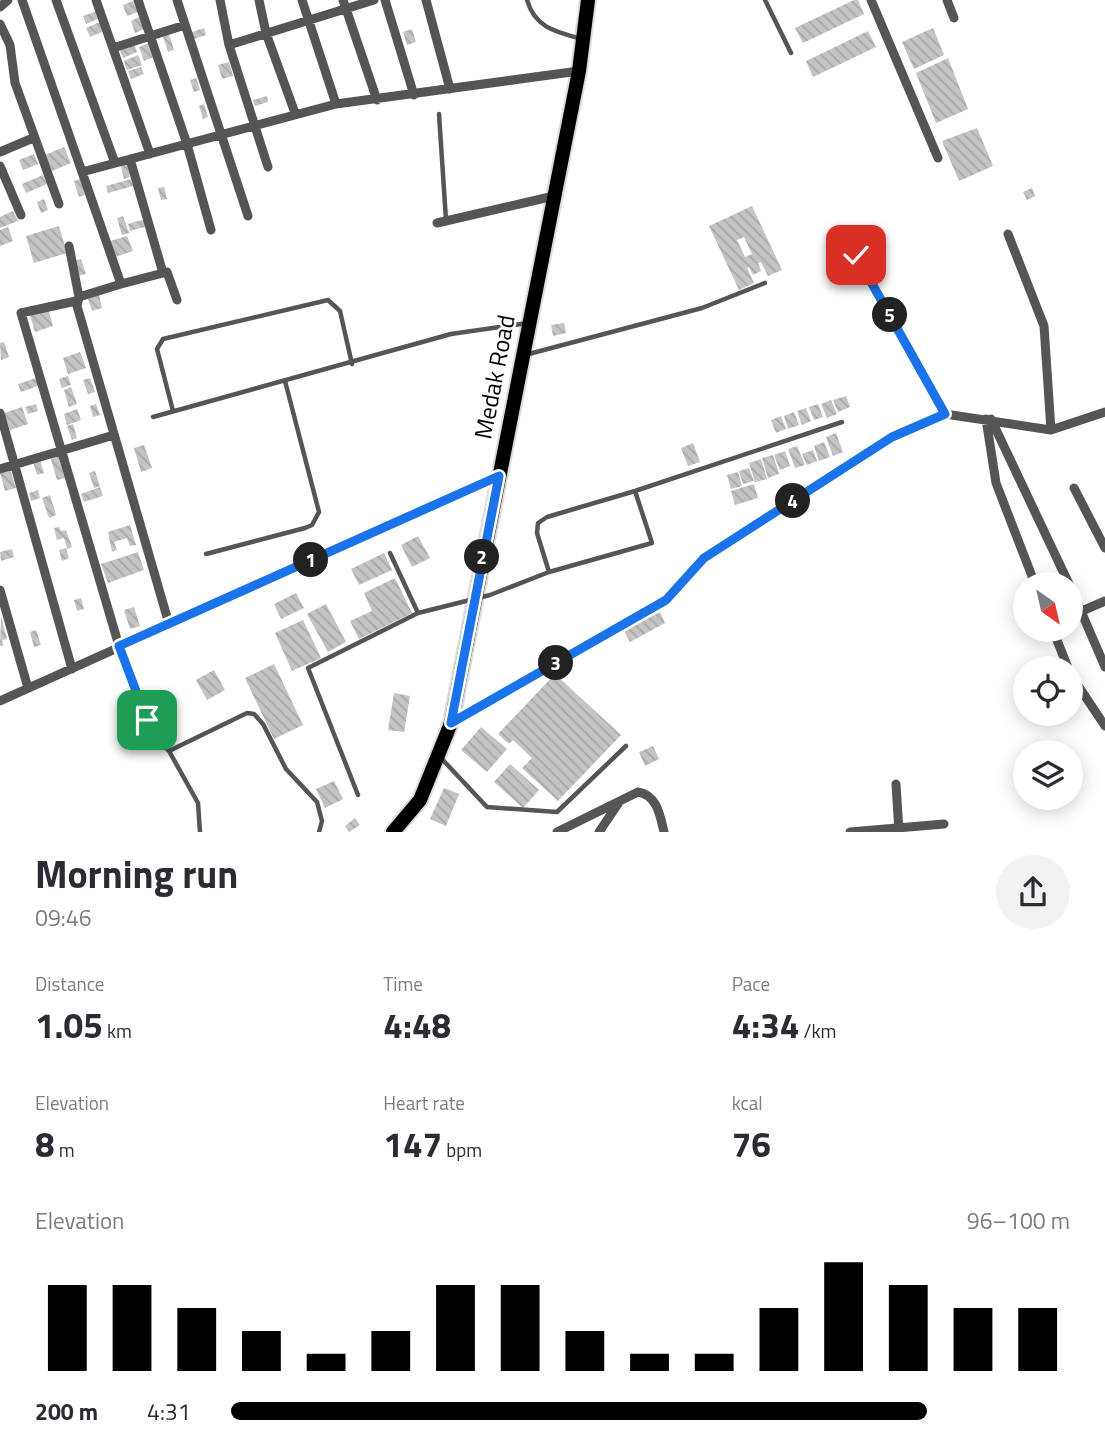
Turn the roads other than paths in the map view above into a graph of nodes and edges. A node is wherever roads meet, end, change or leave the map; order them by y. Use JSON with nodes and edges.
{"nodes":[{"id":1,"x":8,"y":0,"type":"edge"},
{"id":2,"x":22,"y":0,"type":"edge"},
{"id":3,"x":56,"y":0,"type":"edge"},
{"id":4,"x":96,"y":0,"type":"edge"},
{"id":5,"x":138,"y":0,"type":"edge"},
{"id":6,"x":177,"y":0,"type":"edge"},
{"id":7,"x":220,"y":0,"type":"edge"},
{"id":8,"x":259,"y":0,"type":"edge"},
{"id":9,"x":302,"y":0,"type":"edge"},
{"id":10,"x":374,"y":0,"type":"edge"},
{"id":11,"x":385,"y":0,"type":"edge"},
{"id":12,"x":426,"y":0,"type":"edge"},
{"id":13,"x":527,"y":0,"type":"edge"},
{"id":14,"x":588,"y":0,"type":"edge"},
{"id":15,"x":765,"y":0,"type":"edge"},
{"id":16,"x":871,"y":0,"type":"edge"},
{"id":17,"x":947,"y":0,"type":"edge"},
{"id":18,"x":345,"y":4,"type":"edge"},
{"id":19,"x":0,"y":8,"type":"edge"},
{"id":20,"x":954,"y":18,"type":"dead end"},
{"id":21,"x":309,"y":20,"type":"junction"},
{"id":22,"x":0,"y":24,"type":"edge"},
{"id":23,"x":185,"y":25,"type":"junction"},
{"id":24,"x":266,"y":33,"type":"junction"},
{"id":25,"x":150,"y":36,"type":"junction"},
{"id":26,"x":583,"y":40,"type":"junction"},
{"id":27,"x":229,"y":45,"type":"junction"},
{"id":28,"x":113,"y":48,"type":"junction"},
{"id":29,"x":791,"y":53,"type":"dead end"},
{"id":30,"x":579,"y":71,"type":"junction"},
{"id":31,"x":450,"y":89,"type":"junction"},
{"id":32,"x":414,"y":95,"type":"junction"},
{"id":33,"x":377,"y":100,"type":"junction"},
{"id":34,"x":336,"y":104,"type":"junction"},
{"id":35,"x":295,"y":113,"type":"junction"},
{"id":36,"x":439,"y":114,"type":"dead end"},
{"id":37,"x":254,"y":125,"type":"junction"},
{"id":38,"x":222,"y":135,"type":"junction"},
{"id":39,"x":33,"y":138,"type":"junction"},
{"id":40,"x":187,"y":144,"type":"junction"},
{"id":41,"x":0,"y":152,"type":"edge"},
{"id":42,"x":150,"y":154,"type":"junction"},
{"id":43,"x":938,"y":158,"type":"dead end"},
{"id":44,"x":130,"y":159,"type":"junction"},
{"id":45,"x":115,"y":163,"type":"junction"},
{"id":46,"x":0,"y":166,"type":"edge"},
{"id":47,"x":268,"y":167,"type":"dead end"},
{"id":48,"x":82,"y":172,"type":"junction"},
{"id":49,"x":554,"y":197,"type":"junction"},
{"id":50,"x":58,"y":204,"type":"dead end"},
{"id":51,"x":21,"y":215,"type":"dead end"},
{"id":52,"x":248,"y":216,"type":"dead end"},
{"id":53,"x":442,"y":222,"type":"joint"},
{"id":54,"x":211,"y":230,"type":"dead end"},
{"id":55,"x":1008,"y":234,"type":"dead end"},
{"id":56,"x":69,"y":246,"type":"dead end"},
{"id":57,"x":856,"y":255,"type":"dead end"},
{"id":58,"x":163,"y":273,"type":"junction"},
{"id":59,"x":765,"y":283,"type":"dead end"},
{"id":60,"x":121,"y":284,"type":"junction"},
{"id":61,"x":77,"y":299,"type":"junction"},
{"id":62,"x":177,"y":300,"type":"dead end"},
{"id":63,"x":529,"y":323,"type":"junction"},
{"id":64,"x":523,"y":356,"type":"junction"},
{"id":65,"x":352,"y":364,"type":"junction"},
{"id":66,"x":285,"y":381,"type":"junction"},
{"id":67,"x":173,"y":411,"type":"junction"},
{"id":68,"x":0,"y":413,"type":"edge"},
{"id":69,"x":1105,"y":413,"type":"edge"},
{"id":70,"x":945,"y":414,"type":"junction"},
{"id":71,"x":153,"y":417,"type":"dead end"},
{"id":72,"x":988,"y":419,"type":"junction"},
{"id":73,"x":842,"y":422,"type":"dead end"},
{"id":74,"x":1051,"y":429,"type":"junction"},
{"id":75,"x":114,"y":435,"type":"junction"},
{"id":76,"x":64,"y":450,"type":"junction"},
{"id":77,"x":15,"y":464,"type":"junction"},
{"id":78,"x":0,"y":469,"type":"edge"},
{"id":79,"x":499,"y":476,"type":"junction"},
{"id":80,"x":1074,"y":488,"type":"dead end"},
{"id":81,"x":635,"y":491,"type":"junction"},
{"id":82,"x":1105,"y":548,"type":"edge"},
{"id":83,"x":390,"y":553,"type":"dead end"},
{"id":84,"x":206,"y":554,"type":"dead end"},
{"id":85,"x":549,"y":572,"type":"junction"},
{"id":86,"x":1030,"y":572,"type":"edge"},
{"id":87,"x":1063,"y":572,"type":"edge"},
{"id":88,"x":0,"y":590,"type":"edge"},
{"id":89,"x":474,"y":597,"type":"junction"},
{"id":90,"x":1105,"y":601,"type":"edge"},
{"id":91,"x":1083,"y":611,"type":"edge"},
{"id":92,"x":418,"y":613,"type":"junction"},
{"id":93,"x":1083,"y":613,"type":"edge"},
{"id":94,"x":169,"y":624,"type":"junction"},
{"id":95,"x":119,"y":646,"type":"junction"},
{"id":96,"x":1105,"y":667,"type":"edge"},
{"id":97,"x":72,"y":669,"type":"junction"},
{"id":98,"x":29,"y":688,"type":"junction"},
{"id":99,"x":1083,"y":693,"type":"edge"},
{"id":100,"x":0,"y":701,"type":"edge"},
{"id":101,"x":451,"y":723,"type":"junction"},
{"id":102,"x":1105,"y":726,"type":"edge"},
{"id":103,"x":626,"y":747,"type":"dead end"},
{"id":104,"x":169,"y":751,"type":"junction"},
{"id":105,"x":438,"y":755,"type":"junction"},
{"id":106,"x":896,"y":784,"type":"dead end"},
{"id":107,"x":358,"y":795,"type":"dead end"},
{"id":108,"x":621,"y":800,"type":"junction"},
{"id":109,"x":944,"y":824,"type":"dead end"},
{"id":110,"x":899,"y":830,"type":"edge"},
{"id":111,"x":201,"y":831,"type":"edge"},
{"id":112,"x":319,"y":831,"type":"edge"},
{"id":113,"x":393,"y":831,"type":"edge"},
{"id":114,"x":557,"y":831,"type":"edge"},
{"id":115,"x":599,"y":831,"type":"edge"},
{"id":116,"x":664,"y":831,"type":"edge"},
{"id":117,"x":850,"y":831,"type":"edge"}],
"edges":[{"from":1,"to":19,"type":"street"},
{"from":2,"to":48,"type":"street"},
{"from":3,"to":45,"type":"street"},
{"from":4,"to":28,"type":"street"},
{"from":5,"to":25,"type":"street"},
{"from":6,"to":23,"type":"street"},
{"from":7,"to":27,"type":"street"},
{"from":8,"to":24,"type":"street"},
{"from":9,"to":21,"type":"street"},
{"from":10,"to":18,"type":"street"},
{"from":11,"to":32,"type":"street"},
{"from":12,"to":31,"type":"street"},
{"from":13,"to":26,"type":"lane"},
{"from":14,"to":26,"type":"main road","name":"Medak Road"},
{"from":15,"to":29,"type":"lane"},
{"from":16,"to":43,"type":"street"},
{"from":17,"to":20,"type":"street"},
{"from":18,"to":21,"type":"street"},
{"from":18,"to":33,"type":"street"},
{"from":21,"to":24,"type":"street"},
{"from":21,"to":34,"type":"street"},
{"from":22,"to":39,"type":"street"},
{"from":23,"to":25,"type":"street"},
{"from":23,"to":38,"type":"street"},
{"from":24,"to":27,"type":"street"},
{"from":24,"to":35,"type":"street"},
{"from":25,"to":28,"type":"street"},
{"from":25,"to":40,"type":"street"},
{"from":26,"to":30,"type":"main road","name":"Medak Road"},
{"from":27,"to":37,"type":"street"},
{"from":28,"to":42,"type":"street"},
{"from":30,"to":31,"type":"street"},
{"from":30,"to":49,"type":"main road","name":"Medak Road"},
{"from":31,"to":32,"type":"street"},
{"from":32,"to":33,"type":"street"},
{"from":33,"to":34,"type":"street"},
{"from":34,"to":35,"type":"street"},
{"from":35,"to":37,"type":"street"},
{"from":36,"to":53,"type":"lane"},
{"from":37,"to":38,"type":"street"},
{"from":37,"to":47,"type":"street"},
{"from":38,"to":40,"type":"street"},
{"from":38,"to":52,"type":"street"},
{"from":39,"to":41,"type":"street"},
{"from":39,"to":50,"type":"street"},
{"from":40,"to":42,"type":"street"},
{"from":40,"to":54,"type":"street"},
{"from":42,"to":44,"type":"street"},
{"from":44,"to":45,"type":"street"},
{"from":44,"to":58,"type":"street"},
{"from":45,"to":48,"type":"street"},
{"from":46,"to":51,"type":"street"},
{"from":48,"to":60,"type":"street"},
{"from":49,"to":53,"type":"street"},
{"from":49,"to":63,"type":"main road","name":"Medak Road"},
{"from":55,"to":74,"type":"street"},
{"from":56,"to":61,"type":"street"},
{"from":57,"to":70,"type":"lane"},
{"from":58,"to":60,"type":"street"},
{"from":58,"to":62,"type":"street"},
{"from":59,"to":64,"type":"lane"},
{"from":60,"to":61,"type":"street"},
{"from":61,"to":75,"type":"street"},
{"from":61,"to":76,"type":"street"},
{"from":63,"to":64,"type":"main road","name":"Medak Road"},
{"from":63,"to":65,"type":"lane"},
{"from":64,"to":79,"type":"main road","name":"Medak Road"},
{"from":65,"to":66,"type":"lane"},
{"from":65,"to":67,"type":"lane"},
{"from":66,"to":67,"type":"lane"},
{"from":66,"to":84,"type":"lane"},
{"from":67,"to":71,"type":"lane"},
{"from":68,"to":77,"type":"street"},
{"from":69,"to":74,"type":"street"},
{"from":70,"to":72,"type":"street"},
{"from":70,"to":101,"type":"street"},
{"from":72,"to":74,"type":"street"},
{"from":72,"to":86,"type":"street"},
{"from":72,"to":87,"type":"street"},
{"from":73,"to":81,"type":"lane"},
{"from":75,"to":76,"type":"street"},
{"from":75,"to":94,"type":"street"},
{"from":76,"to":77,"type":"street"},
{"from":76,"to":95,"type":"street"},
{"from":77,"to":78,"type":"street"},
{"from":77,"to":97,"type":"street"},
{"from":79,"to":89,"type":"main road","name":"Medak Road"},
{"from":79,"to":94,"type":"street"},
{"from":80,"to":82,"type":"street"},
{"from":81,"to":85,"type":"lane"},
{"from":81,"to":85,"type":"lane"},
{"from":83,"to":92,"type":"lane"},
{"from":85,"to":89,"type":"lane"},
{"from":88,"to":98,"type":"street"},
{"from":89,"to":92,"type":"lane"},
{"from":89,"to":101,"type":"main road","name":"Medak Road"},
{"from":90,"to":91,"type":"street"},
{"from":92,"to":107,"type":"lane"},
{"from":93,"to":96,"type":"street"},
{"from":94,"to":95,"type":"street"},
{"from":95,"to":97,"type":"street"},
{"from":95,"to":104,"type":"lane"},
{"from":97,"to":98,"type":"street"},
{"from":98,"to":100,"type":"street"},
{"from":99,"to":102,"type":"street"},
{"from":101,"to":105,"type":"main road","name":"Medak Road"},
{"from":103,"to":105,"type":"lane"},
{"from":104,"to":111,"type":"lane"},
{"from":104,"to":112,"type":"lane"},
{"from":105,"to":113,"type":"main road","name":"Medak Road"},
{"from":106,"to":110,"type":"street"},
{"from":108,"to":114,"type":"street"},
{"from":108,"to":115,"type":"street"},
{"from":108,"to":116,"type":"street"},
{"from":109,"to":110,"type":"street"},
{"from":110,"to":117,"type":"street"}]}
